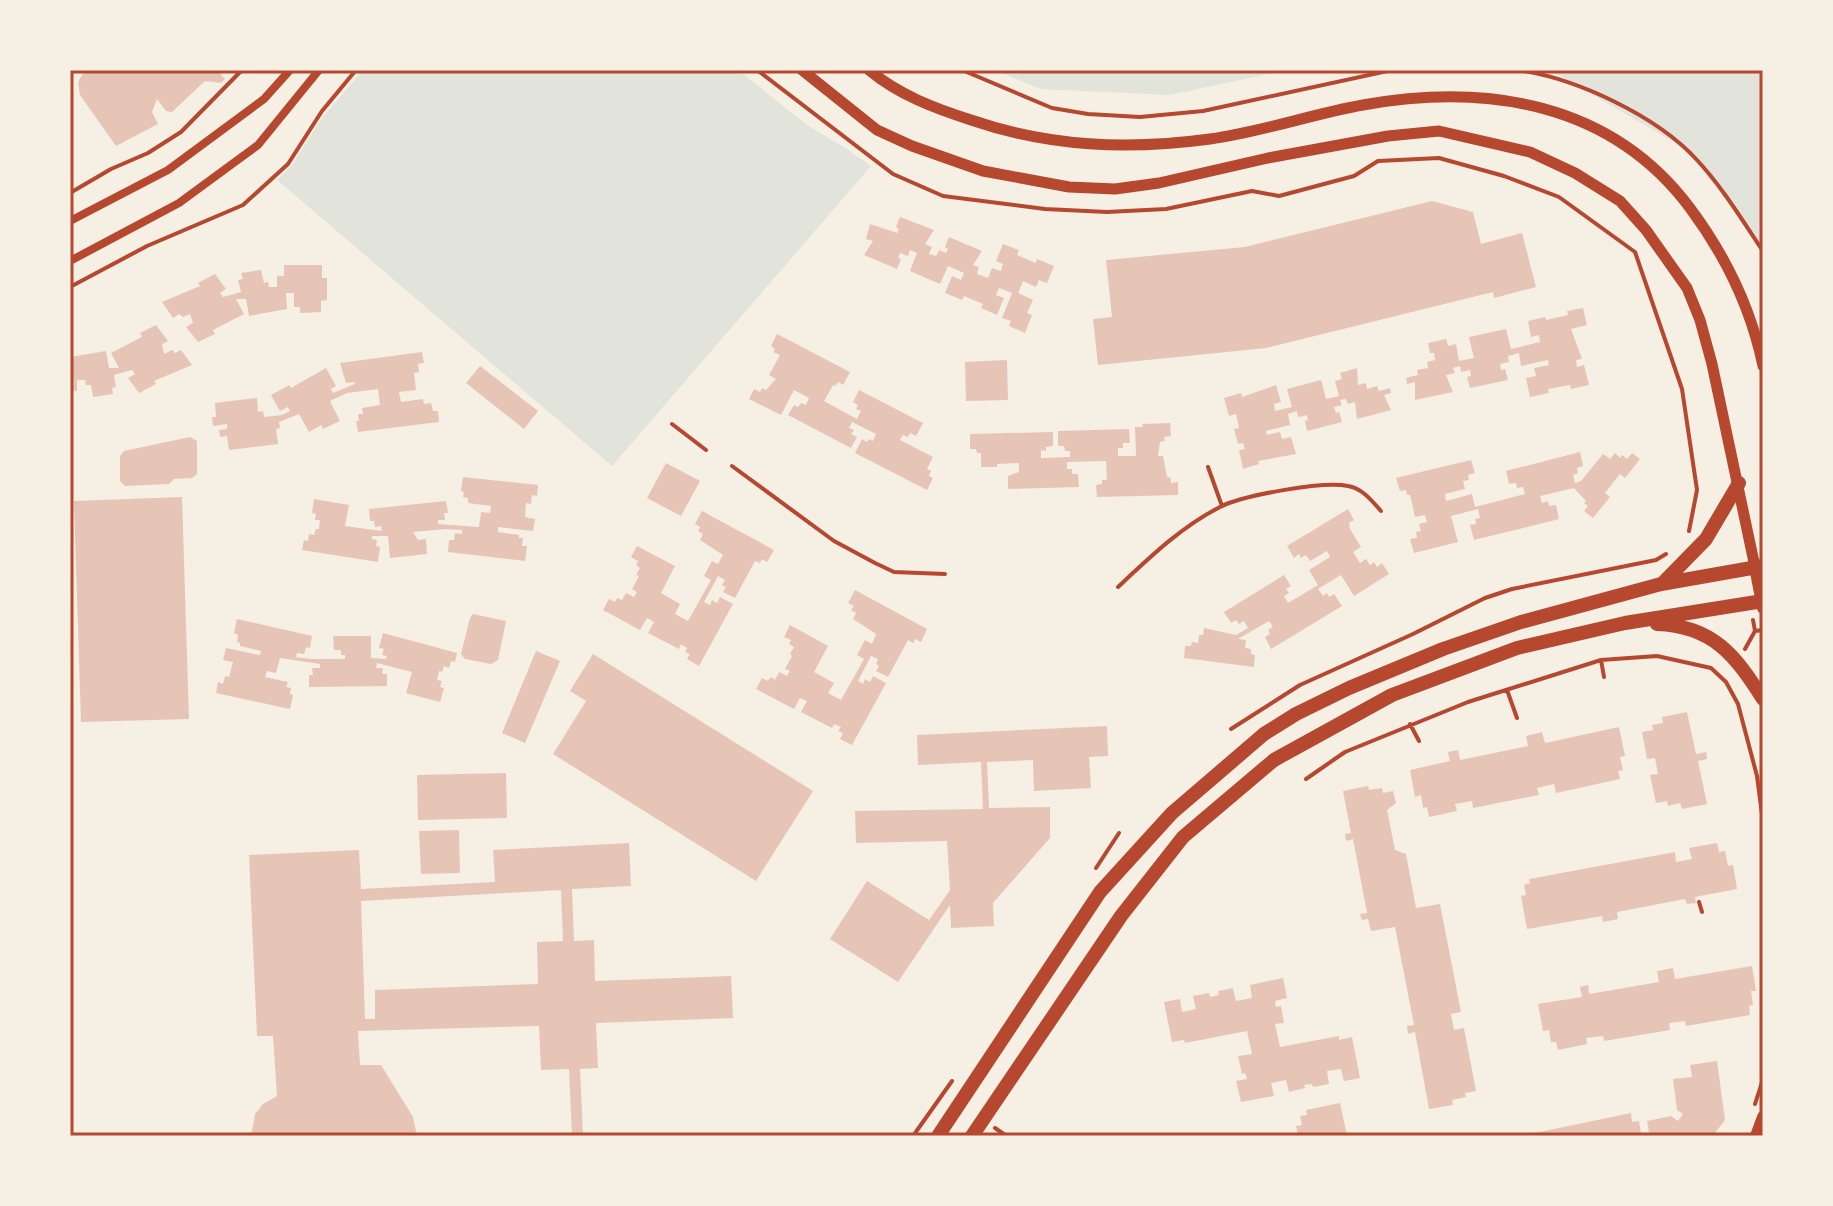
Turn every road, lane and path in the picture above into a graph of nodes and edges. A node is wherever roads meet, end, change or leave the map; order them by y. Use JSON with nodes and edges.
{"nodes":[{"id":1,"x":242,"y":70,"type":"edge"},
{"id":2,"x":290,"y":70,"type":"edge"},
{"id":3,"x":319,"y":70,"type":"edge"},
{"id":4,"x":356,"y":70,"type":"edge"},
{"id":5,"x":802,"y":70,"type":"edge"},
{"id":6,"x":869,"y":70,"type":"edge"},
{"id":7,"x":962,"y":70,"type":"edge"},
{"id":8,"x":1392,"y":70,"type":"edge"},
{"id":9,"x":1517,"y":70,"type":"edge"},
{"id":10,"x":70,"y":193,"type":"edge"},
{"id":11,"x":1166,"y":209,"type":"dead end"},
{"id":12,"x":70,"y":221,"type":"edge"},
{"id":13,"x":1763,"y":251,"type":"edge"},
{"id":14,"x":70,"y":261,"type":"edge"},
{"id":15,"x":70,"y":287,"type":"edge"},
{"id":16,"x":1763,"y":366,"type":"edge"},
{"id":17,"x":672,"y":424,"type":"dead end"},
{"id":18,"x":706,"y":450,"type":"dead end"},
{"id":19,"x":732,"y":466,"type":"dead end"},
{"id":20,"x":1208,"y":467,"type":"dead end"},
{"id":21,"x":1739,"y":483,"type":"junction"},
{"id":22,"x":1222,"y":506,"type":"junction"},
{"id":23,"x":1381,"y":511,"type":"dead end"},
{"id":24,"x":1686,"y":536,"type":"dead end"},
{"id":25,"x":1669,"y":552,"type":"dead end"},
{"id":26,"x":1759,"y":566,"type":"edge"},
{"id":27,"x":945,"y":574,"type":"dead end"},
{"id":28,"x":1661,"y":584,"type":"junction"},
{"id":29,"x":1118,"y":587,"type":"dead end"},
{"id":30,"x":1762,"y":601,"type":"edge"},
{"id":31,"x":1763,"y":608,"type":"edge"},
{"id":32,"x":1625,"y":623,"type":"junction"},
{"id":33,"x":1763,"y":630,"type":"edge"},
{"id":34,"x":1755,"y":631,"type":"dead end"},
{"id":35,"x":1601,"y":660,"type":"junction"},
{"id":36,"x":1604,"y":677,"type":"dead end"},
{"id":37,"x":1507,"y":690,"type":"junction"},
{"id":38,"x":1763,"y":699,"type":"edge"},
{"id":39,"x":1517,"y":718,"type":"dead end"},
{"id":40,"x":1410,"y":724,"type":"junction"},
{"id":41,"x":1231,"y":729,"type":"dead end"},
{"id":42,"x":1419,"y":741,"type":"dead end"},
{"id":43,"x":1306,"y":779,"type":"dead end"},
{"id":44,"x":1763,"y":822,"type":"edge"},
{"id":45,"x":1699,"y":902,"type":"dead end"},
{"id":46,"x":1702,"y":912,"type":"dead end"},
{"id":47,"x":1763,"y":1117,"type":"edge"},
{"id":48,"x":938,"y":1136,"type":"edge"},
{"id":49,"x":972,"y":1136,"type":"edge"},
{"id":50,"x":1756,"y":1136,"type":"edge"}],
"edges":[{"from":1,"to":10,"type":"path"},
{"from":2,"to":12,"type":"street"},
{"from":3,"to":14,"type":"street"},
{"from":4,"to":15,"type":"path"},
{"from":5,"to":21,"type":"street"},
{"from":6,"to":16,"type":"street"},
{"from":7,"to":8,"type":"path"},
{"from":9,"to":13,"type":"path"},
{"from":11,"to":24,"type":"path"},
{"from":17,"to":18,"type":"path"},
{"from":19,"to":27,"type":"path"},
{"from":20,"to":22,"type":"path"},
{"from":21,"to":26,"type":"street"},
{"from":21,"to":28,"type":"main road"},
{"from":22,"to":23,"type":"path"},
{"from":22,"to":29,"type":"path"},
{"from":25,"to":41,"type":"path"},
{"from":26,"to":28,"type":"main road"},
{"from":26,"to":30,"type":"main road"},
{"from":28,"to":48,"type":"main road"},
{"from":30,"to":31,"type":"main road"},
{"from":30,"to":32,"type":"main road"},
{"from":32,"to":38,"type":"main road"},
{"from":32,"to":49,"type":"main road"},
{"from":33,"to":34,"type":"path"},
{"from":35,"to":36,"type":"path"},
{"from":35,"to":37,"type":"path"},
{"from":35,"to":44,"type":"path"},
{"from":37,"to":39,"type":"path"},
{"from":37,"to":40,"type":"path"},
{"from":40,"to":42,"type":"path"},
{"from":40,"to":43,"type":"path"},
{"from":45,"to":46,"type":"path"},
{"from":47,"to":50,"type":"main road"}]}
